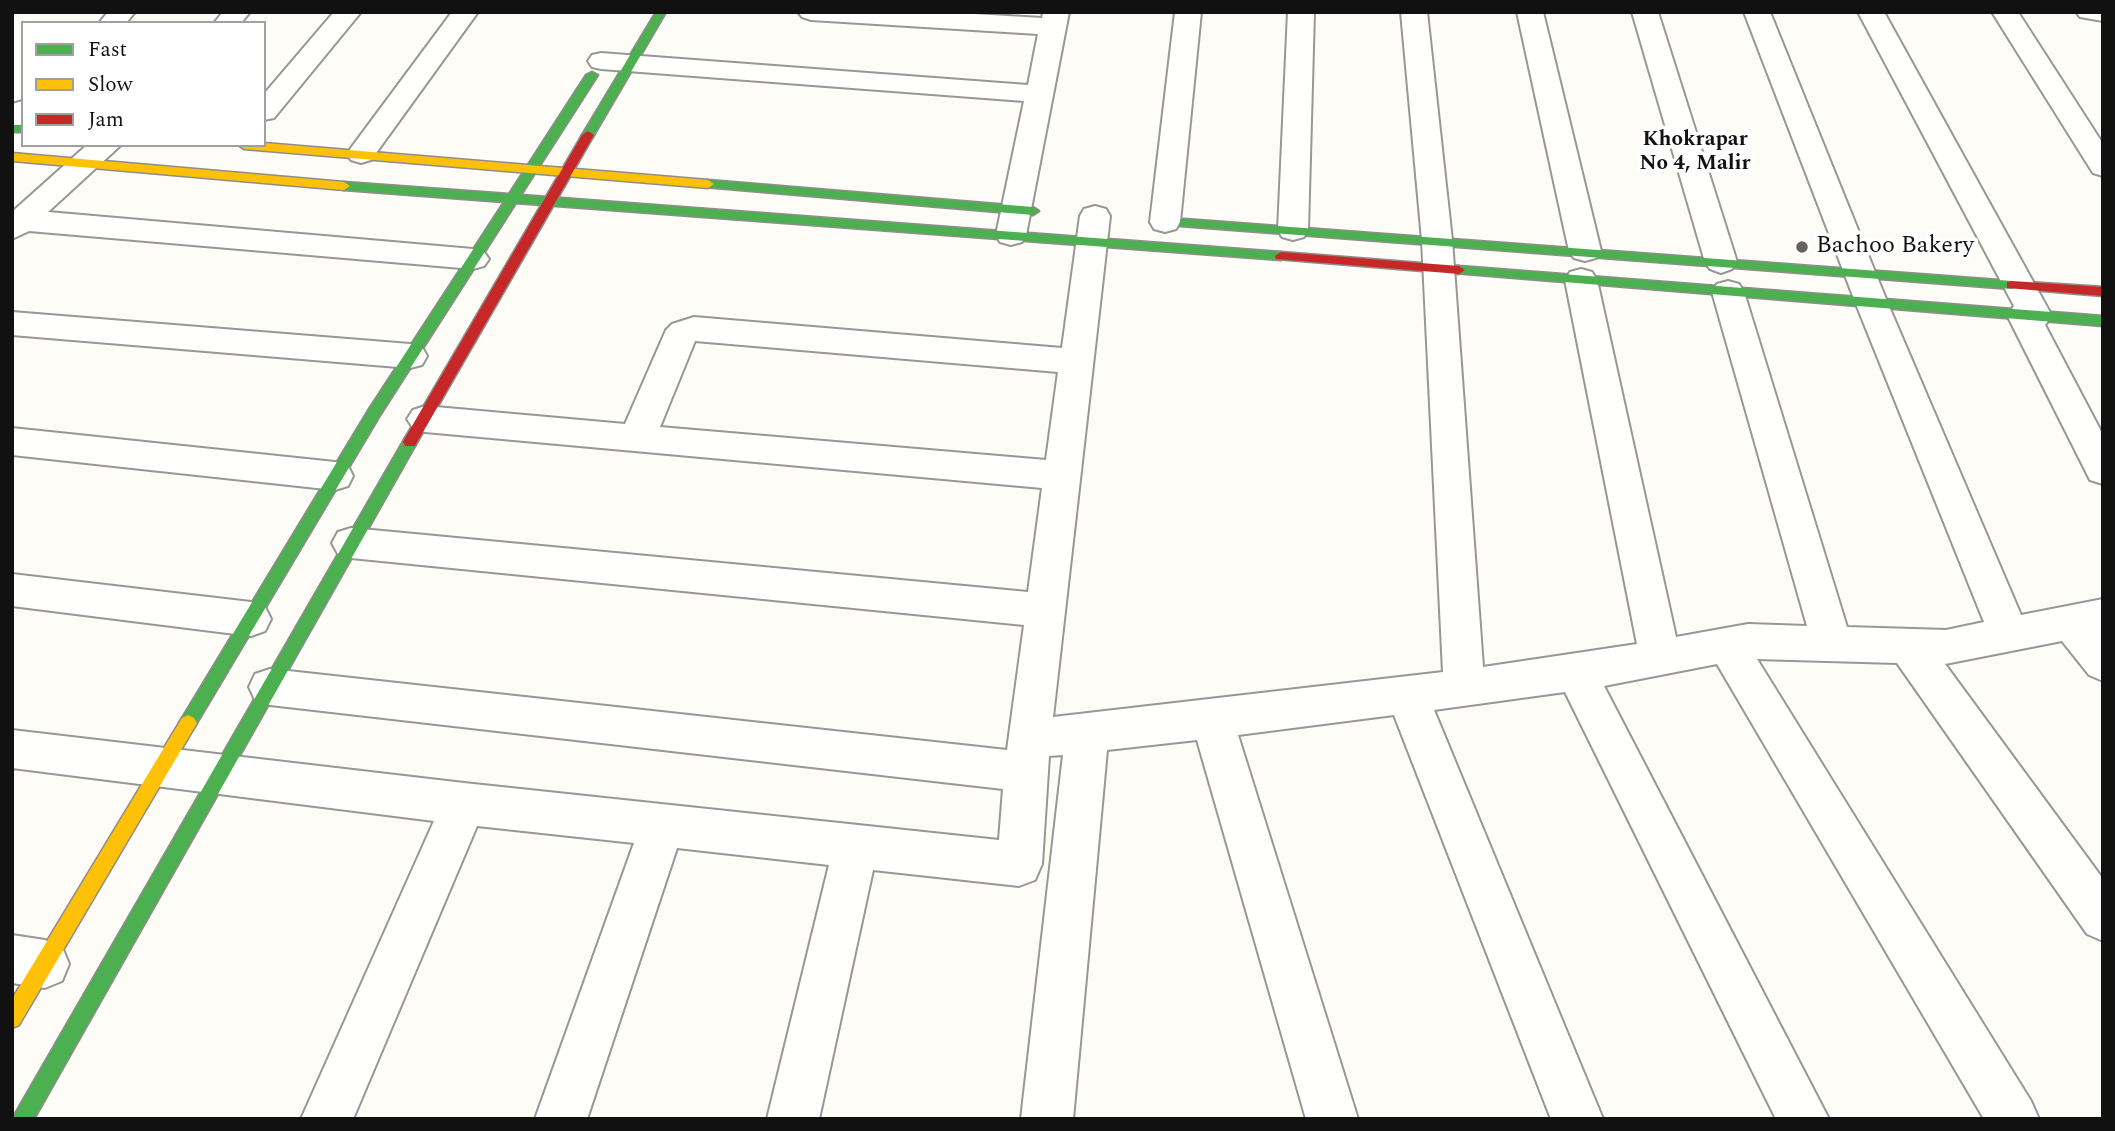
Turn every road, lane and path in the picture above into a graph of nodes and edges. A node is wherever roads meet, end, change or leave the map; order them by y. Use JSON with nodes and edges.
{"nodes":[{"id":1,"x":348,"y":12,"type":"edge"},
{"id":2,"x":465,"y":12,"type":"edge"},
{"id":3,"x":661,"y":12,"type":"edge"},
{"id":4,"x":811,"y":12,"type":"edge"},
{"id":5,"x":1188,"y":12,"type":"edge"},
{"id":6,"x":1301,"y":12,"type":"edge"},
{"id":7,"x":1415,"y":12,"type":"edge"},
{"id":8,"x":1530,"y":12,"type":"edge"},
{"id":9,"x":1645,"y":12,"type":"edge"},
{"id":10,"x":1757,"y":12,"type":"edge"},
{"id":11,"x":1871,"y":12,"type":"edge"},
{"id":12,"x":2005,"y":12,"type":"edge"},
{"id":13,"x":2089,"y":12,"type":"edge"},
{"id":14,"x":2103,"y":13,"type":"edge"},
{"id":15,"x":1054,"y":20,"type":"edge"},
{"id":16,"x":614,"y":55,"type":"junction"},
{"id":17,"x":1039,"y":94,"type":"junction"},
{"id":18,"x":266,"y":110,"type":"edge"},
{"id":19,"x":266,"y":147,"type":"edge"},
{"id":20,"x":95,"y":153,"type":"edge"},
{"id":21,"x":361,"y":154,"type":"junction"},
{"id":22,"x":12,"y":157,"type":"edge"},
{"id":23,"x":2103,"y":167,"type":"edge"},
{"id":24,"x":534,"y":169,"type":"junction"},
{"id":25,"x":565,"y":171,"type":"junction"},
{"id":26,"x":514,"y":201,"type":"junction"},
{"id":27,"x":547,"y":202,"type":"junction"},
{"id":28,"x":1055,"y":213,"type":"dead end"},
{"id":29,"x":1159,"y":221,"type":"joint"},
{"id":30,"x":1013,"y":222,"type":"junction"},
{"id":31,"x":1093,"y":222,"type":"junction"},
{"id":32,"x":17,"y":224,"type":"edge"},
{"id":33,"x":1293,"y":230,"type":"junction"},
{"id":34,"x":1438,"y":255,"type":"junction"},
{"id":35,"x":473,"y":259,"type":"junction"},
{"id":36,"x":1583,"y":266,"type":"junction"},
{"id":37,"x":1725,"y":277,"type":"junction"},
{"id":38,"x":1866,"y":288,"type":"junction"},
{"id":39,"x":2103,"y":292,"type":"edge"},
{"id":40,"x":2026,"y":306,"type":"junction"},
{"id":41,"x":2103,"y":321,"type":"edge"},
{"id":42,"x":12,"y":323,"type":"edge"},
{"id":43,"x":410,"y":356,"type":"junction"},
{"id":44,"x":1076,"y":361,"type":"junction"},
{"id":45,"x":425,"y":419,"type":"junction"},
{"id":46,"x":638,"y":436,"type":"junction"},
{"id":47,"x":12,"y":442,"type":"edge"},
{"id":48,"x":2103,"y":470,"type":"edge"},
{"id":49,"x":335,"y":476,"type":"junction"},
{"id":50,"x":1062,"y":476,"type":"junction"},
{"id":51,"x":351,"y":543,"type":"junction"},
{"id":52,"x":12,"y":590,"type":"edge"},
{"id":53,"x":1045,"y":610,"type":"junction"},
{"id":54,"x":251,"y":619,"type":"junction"},
{"id":55,"x":2086,"y":619,"type":"edge"},
{"id":56,"x":2010,"y":634,"type":"junction"},
{"id":57,"x":1832,"y":643,"type":"junction"},
{"id":58,"x":1727,"y":645,"type":"junction"},
{"id":59,"x":1908,"y":646,"type":"junction"},
{"id":60,"x":1660,"y":657,"type":"junction"},
{"id":61,"x":2103,"y":663,"type":"edge"},
{"id":62,"x":1576,"y":673,"type":"junction"},
{"id":63,"x":270,"y":687,"type":"junction"},
{"id":64,"x":1464,"y":687,"type":"junction"},
{"id":65,"x":1407,"y":694,"type":"junction"},
{"id":66,"x":1212,"y":720,"type":"junction"},
{"id":67,"x":1087,"y":732,"type":"junction"},
{"id":68,"x":12,"y":749,"type":"edge"},
{"id":69,"x":1027,"y":755,"type":"junction"},
{"id":70,"x":164,"y":768,"type":"junction"},
{"id":71,"x":220,"y":774,"type":"junction"},
{"id":72,"x":464,"y":804,"type":"junction"},
{"id":73,"x":662,"y":825,"type":"junction"},
{"id":74,"x":856,"y":846,"type":"junction"},
{"id":75,"x":2103,"y":918,"type":"edge"},
{"id":76,"x":29,"y":962,"type":"edge"},
{"id":77,"x":12,"y":1018,"type":"edge"},
{"id":78,"x":22,"y":1119,"type":"edge"},
{"id":79,"x":327,"y":1119,"type":"edge"},
{"id":80,"x":561,"y":1119,"type":"edge"},
{"id":81,"x":793,"y":1119,"type":"edge"},
{"id":82,"x":1047,"y":1119,"type":"edge"},
{"id":83,"x":1332,"y":1119,"type":"edge"},
{"id":84,"x":1577,"y":1119,"type":"edge"},
{"id":85,"x":1803,"y":1119,"type":"edge"},
{"id":86,"x":2013,"y":1119,"type":"edge"}],
"edges":[{"from":1,"to":18,"type":"street"},
{"from":2,"to":21,"type":"street"},
{"from":3,"to":16,"type":"street"},
{"from":4,"to":15,"type":"street"},
{"from":5,"to":29,"type":"street"},
{"from":6,"to":33,"type":"street"},
{"from":7,"to":34,"type":"street"},
{"from":8,"to":36,"type":"street"},
{"from":9,"to":37,"type":"street"},
{"from":10,"to":38,"type":"street"},
{"from":11,"to":40,"type":"street"},
{"from":12,"to":23,"type":"street"},
{"from":13,"to":14,"type":"street"},
{"from":15,"to":17,"type":"street"},
{"from":16,"to":17,"type":"street"},
{"from":16,"to":24,"type":"street"},
{"from":16,"to":25,"type":"street"},
{"from":17,"to":30,"type":"street"},
{"from":19,"to":21,"type":"street"},
{"from":20,"to":22,"type":"street"},
{"from":20,"to":26,"type":"street"},
{"from":20,"to":32,"type":"street"},
{"from":21,"to":24,"type":"street"},
{"from":24,"to":25,"type":"street"},
{"from":24,"to":26,"type":"street"},
{"from":25,"to":27,"type":"street"},
{"from":25,"to":30,"type":"street"},
{"from":26,"to":27,"type":"street"},
{"from":26,"to":35,"type":"street"},
{"from":27,"to":30,"type":"street"},
{"from":27,"to":45,"type":"street"},
{"from":28,"to":30,"type":"street"},
{"from":29,"to":33,"type":"street"},
{"from":30,"to":31,"type":"street"},
{"from":31,"to":34,"type":"street"},
{"from":31,"to":44,"type":"street"},
{"from":32,"to":35,"type":"street"},
{"from":33,"to":34,"type":"street"},
{"from":34,"to":36,"type":"street"},
{"from":34,"to":36,"type":"street"},
{"from":34,"to":64,"type":"street"},
{"from":35,"to":43,"type":"street"},
{"from":36,"to":37,"type":"street"},
{"from":36,"to":37,"type":"street"},
{"from":36,"to":60,"type":"street"},
{"from":37,"to":38,"type":"street"},
{"from":37,"to":38,"type":"street"},
{"from":37,"to":57,"type":"street"},
{"from":38,"to":40,"type":"street"},
{"from":38,"to":40,"type":"street"},
{"from":38,"to":56,"type":"street"},
{"from":39,"to":40,"type":"street"},
{"from":40,"to":41,"type":"street"},
{"from":40,"to":48,"type":"street"},
{"from":42,"to":43,"type":"street"},
{"from":43,"to":49,"type":"street"},
{"from":44,"to":46,"type":"street"},
{"from":44,"to":50,"type":"street"},
{"from":45,"to":46,"type":"street"},
{"from":45,"to":51,"type":"street"},
{"from":46,"to":50,"type":"street"},
{"from":47,"to":49,"type":"street"},
{"from":49,"to":54,"type":"street"},
{"from":50,"to":53,"type":"street"},
{"from":51,"to":53,"type":"street"},
{"from":51,"to":63,"type":"street"},
{"from":52,"to":54,"type":"street"},
{"from":53,"to":69,"type":"street"},
{"from":54,"to":70,"type":"street"},
{"from":55,"to":56,"type":"street"},
{"from":55,"to":61,"type":"street"},
{"from":56,"to":59,"type":"street"},
{"from":57,"to":58,"type":"street"},
{"from":57,"to":59,"type":"street"},
{"from":58,"to":60,"type":"street"},
{"from":58,"to":86,"type":"street"},
{"from":59,"to":75,"type":"street"},
{"from":60,"to":62,"type":"street"},
{"from":62,"to":64,"type":"street"},
{"from":62,"to":85,"type":"street"},
{"from":63,"to":69,"type":"street"},
{"from":63,"to":71,"type":"street"},
{"from":64,"to":65,"type":"street"},
{"from":65,"to":66,"type":"street"},
{"from":65,"to":84,"type":"street"},
{"from":66,"to":67,"type":"street"},
{"from":66,"to":83,"type":"street"},
{"from":67,"to":69,"type":"street"},
{"from":67,"to":82,"type":"street"},
{"from":68,"to":70,"type":"street"},
{"from":69,"to":74,"type":"street"},
{"from":70,"to":71,"type":"street"},
{"from":70,"to":76,"type":"street"},
{"from":71,"to":72,"type":"street"},
{"from":71,"to":78,"type":"street"},
{"from":72,"to":73,"type":"street"},
{"from":72,"to":79,"type":"street"},
{"from":73,"to":74,"type":"street"},
{"from":73,"to":80,"type":"street"},
{"from":74,"to":81,"type":"street"},
{"from":76,"to":77,"type":"street"}]}
